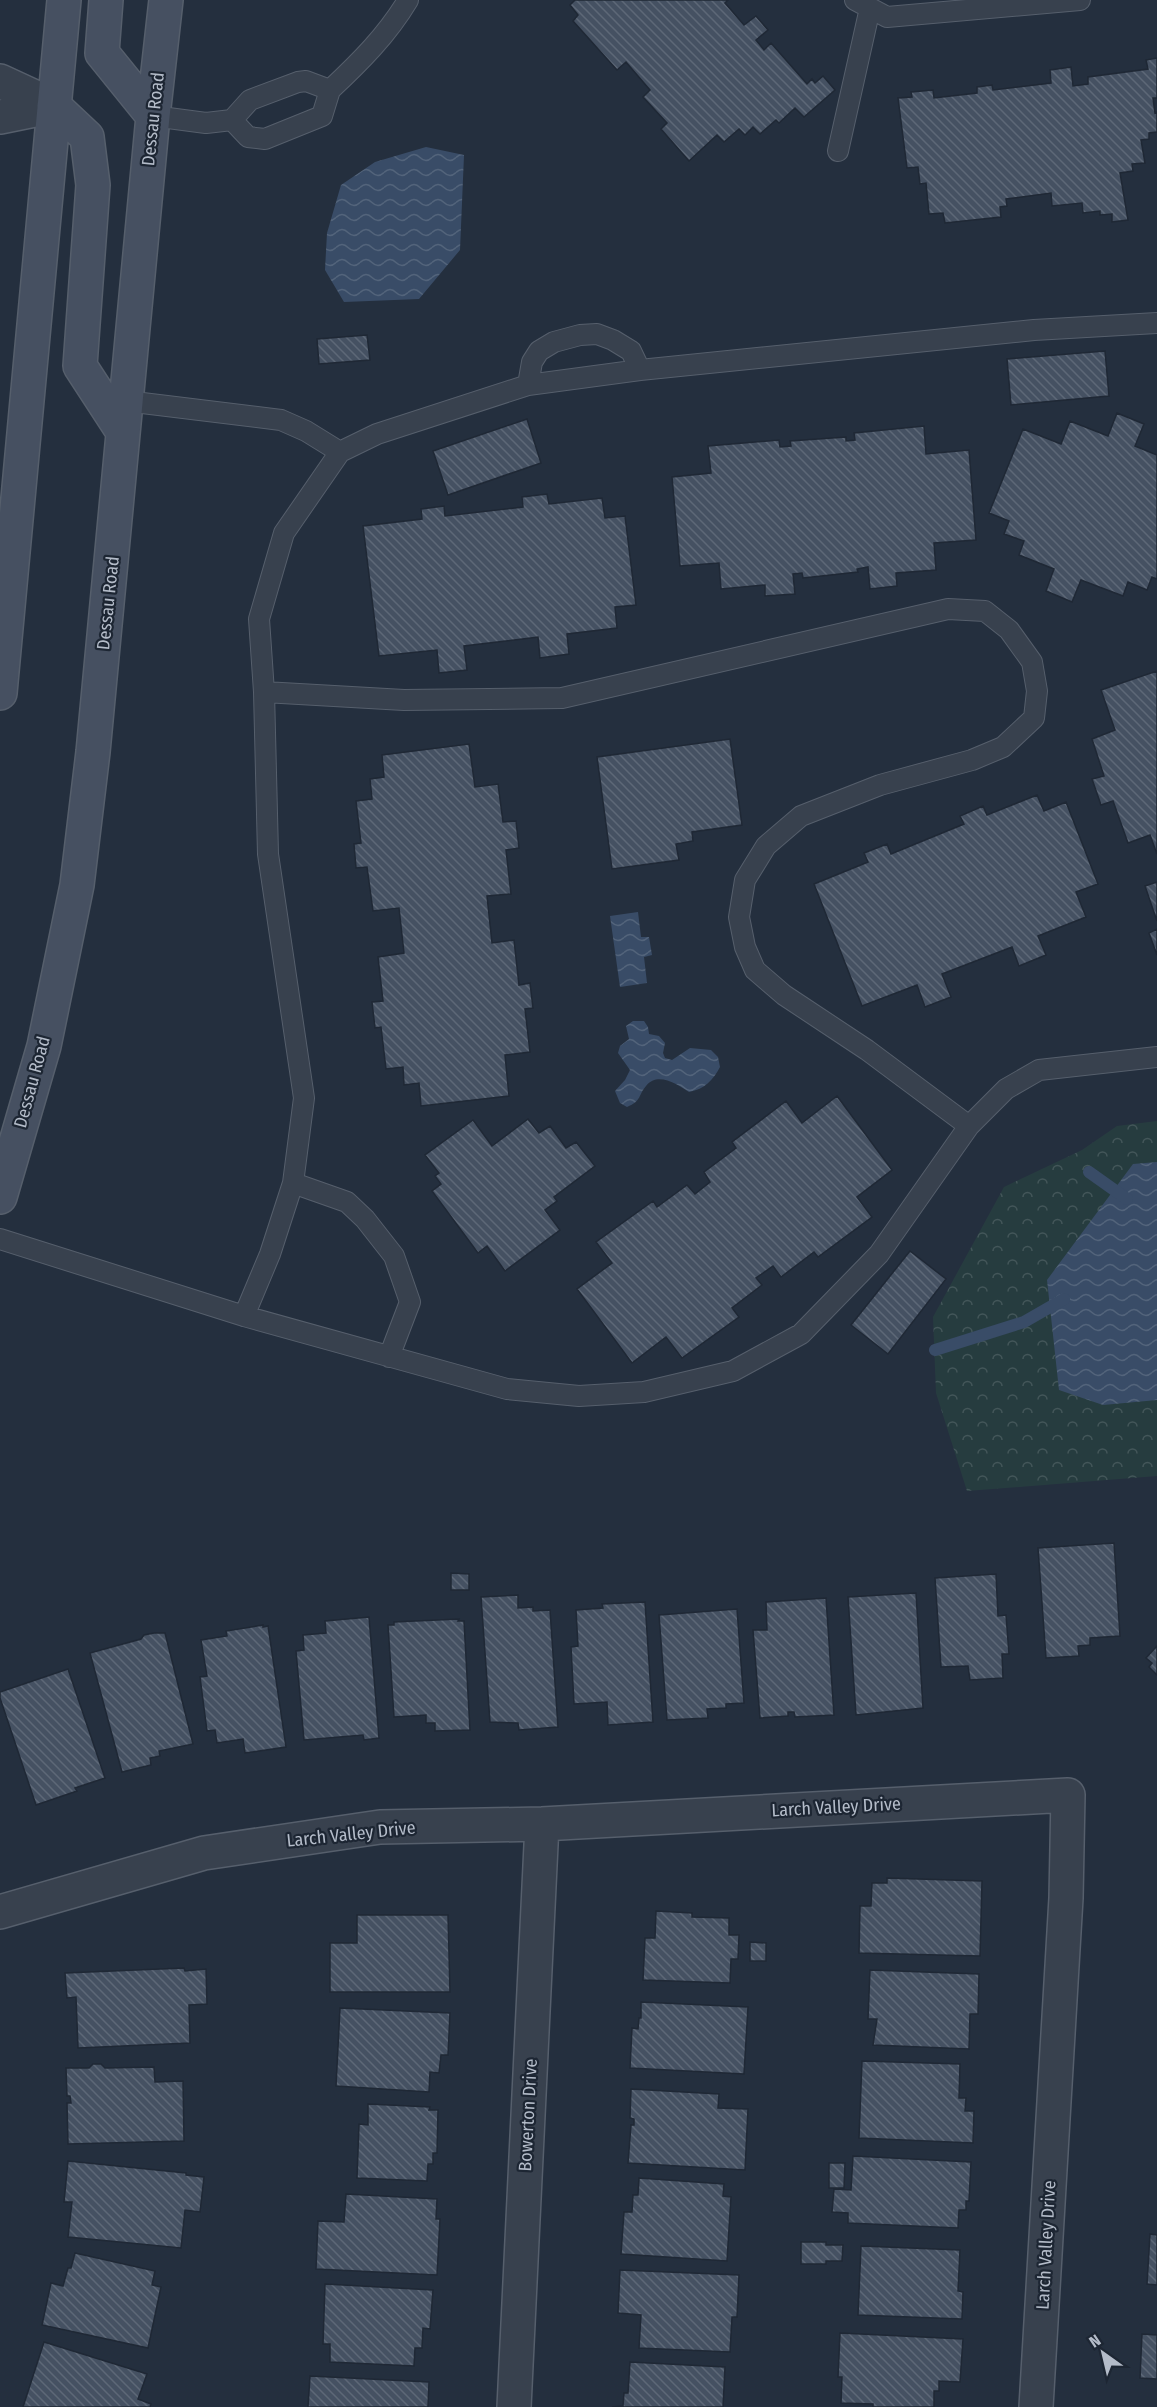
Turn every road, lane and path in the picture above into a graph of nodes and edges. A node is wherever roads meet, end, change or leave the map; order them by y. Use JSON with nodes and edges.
{"nodes":[{"id":1,"x":64,"y":0,"type":"edge"},
{"id":2,"x":106,"y":0,"type":"edge"},
{"id":3,"x":166,"y":0,"type":"edge"},
{"id":4,"x":408,"y":0,"type":"edge"},
{"id":5,"x":1080,"y":0,"type":"edge"},
{"id":6,"x":862,"y":4,"type":"edge"},
{"id":7,"x":0,"y":81,"type":"edge"},
{"id":8,"x":330,"y":90,"type":"junction"},
{"id":9,"x":54,"y":106,"type":"junction"},
{"id":10,"x":153,"y":116,"type":"junction"},
{"id":11,"x":0,"y":117,"type":"edge"},
{"id":12,"x":232,"y":120,"type":"junction"},
{"id":13,"x":838,"y":151,"type":"dead end"},
{"id":14,"x":1157,"y":323,"type":"edge"},
{"id":15,"x":640,"y":370,"type":"junction"},
{"id":16,"x":528,"y":385,"type":"junction"},
{"id":17,"x":124,"y":416,"type":"junction"},
{"id":18,"x":340,"y":452,"type":"junction"},
{"id":19,"x":264,"y":692,"type":"junction"},
{"id":20,"x":0,"y":693,"type":"edge"},
{"id":21,"x":1157,"y":1057,"type":"edge"},
{"id":22,"x":969,"y":1126,"type":"junction"},
{"id":23,"x":293,"y":1183,"type":"junction"},
{"id":24,"x":0,"y":1197,"type":"edge"},
{"id":25,"x":0,"y":1239,"type":"edge"},
{"id":26,"x":244,"y":1316,"type":"junction"},
{"id":27,"x":389,"y":1357,"type":"junction"},
{"id":28,"x":542,"y":1824,"type":"junction"},
{"id":29,"x":0,"y":1911,"type":"edge"},
{"id":30,"x":514,"y":2407,"type":"edge"},
{"id":31,"x":1036,"y":2407,"type":"edge"}],
"edges":[{"from":1,"to":9,"type":"main road"},
{"from":2,"to":10,"type":"main road"},
{"from":3,"to":10,"type":"main road","name":"Dessau Road"},
{"from":4,"to":8,"type":"lane"},
{"from":5,"to":6,"type":"lane"},
{"from":6,"to":13,"type":"lane"},
{"from":7,"to":9,"type":"street"},
{"from":8,"to":12,"type":"lane"},
{"from":8,"to":12,"type":"lane"},
{"from":9,"to":11,"type":"street"},
{"from":9,"to":17,"type":"main road"},
{"from":9,"to":20,"type":"main road"},
{"from":10,"to":12,"type":"lane"},
{"from":10,"to":17,"type":"main road","name":"Dessau Road"},
{"from":14,"to":15,"type":"lane"},
{"from":15,"to":16,"type":"lane"},
{"from":15,"to":16,"type":"lane"},
{"from":16,"to":18,"type":"lane"},
{"from":17,"to":18,"type":"lane"},
{"from":17,"to":24,"type":"main road","name":"Dessau Road"},
{"from":18,"to":19,"type":"lane"},
{"from":19,"to":22,"type":"lane"},
{"from":19,"to":23,"type":"lane"},
{"from":21,"to":22,"type":"lane"},
{"from":22,"to":27,"type":"lane"},
{"from":23,"to":26,"type":"lane"},
{"from":23,"to":27,"type":"lane"},
{"from":25,"to":26,"type":"lane"},
{"from":26,"to":27,"type":"lane"},
{"from":28,"to":29,"type":"street","name":"Larch Valley Drive"},
{"from":28,"to":30,"type":"street","name":"Bowerton Drive"},
{"from":28,"to":31,"type":"street","name":"Larch Valley Drive"}]}
